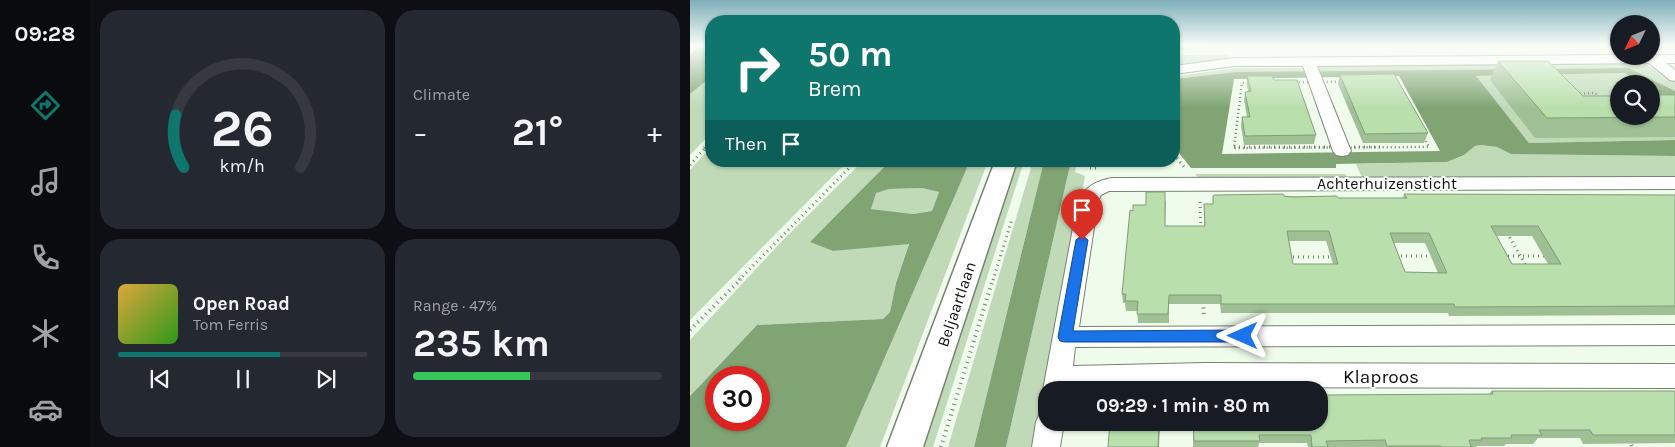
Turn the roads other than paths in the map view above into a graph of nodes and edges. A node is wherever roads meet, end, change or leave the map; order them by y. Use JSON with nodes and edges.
{"nodes":[{"id":1,"x":1205,"y":66,"type":"edge"},
{"id":2,"x":1272,"y":66,"type":"edge"},
{"id":3,"x":1359,"y":66,"type":"edge"},
{"id":4,"x":1661,"y":66,"type":"edge"},
{"id":5,"x":1180,"y":69,"type":"edge"},
{"id":6,"x":1312,"y":70,"type":"junction"},
{"id":7,"x":1675,"y":77,"type":"edge"},
{"id":8,"x":1342,"y":151,"type":"dead end"},
{"id":9,"x":1004,"y":167,"type":"edge"},
{"id":10,"x":1675,"y":182,"type":"edge"},
{"id":11,"x":1675,"y":335,"type":"edge"},
{"id":12,"x":1065,"y":337,"type":"junction"},
{"id":13,"x":1675,"y":376,"type":"edge"},
{"id":14,"x":1058,"y":381,"type":"edge"},
{"id":15,"x":1106,"y":381,"type":"edge"},
{"id":16,"x":1049,"y":431,"type":"edge"},
{"id":17,"x":905,"y":447,"type":"edge"},
{"id":18,"x":1046,"y":447,"type":"edge"}],
"edges":[{"from":1,"to":5,"type":"street"},
{"from":2,"to":6,"type":"street"},
{"from":3,"to":6,"type":"street"},
{"from":4,"to":7,"type":"street"},
{"from":6,"to":8,"type":"street"},
{"from":9,"to":17,"type":"street","name":"Beljaartlaan"},
{"from":10,"to":12,"type":"street","name":"Achterhuizensticht"},
{"from":11,"to":12,"type":"street"},
{"from":12,"to":14,"type":"street"},
{"from":13,"to":15,"type":"street","name":"Klaproos"},
{"from":16,"to":18,"type":"street"}]}
